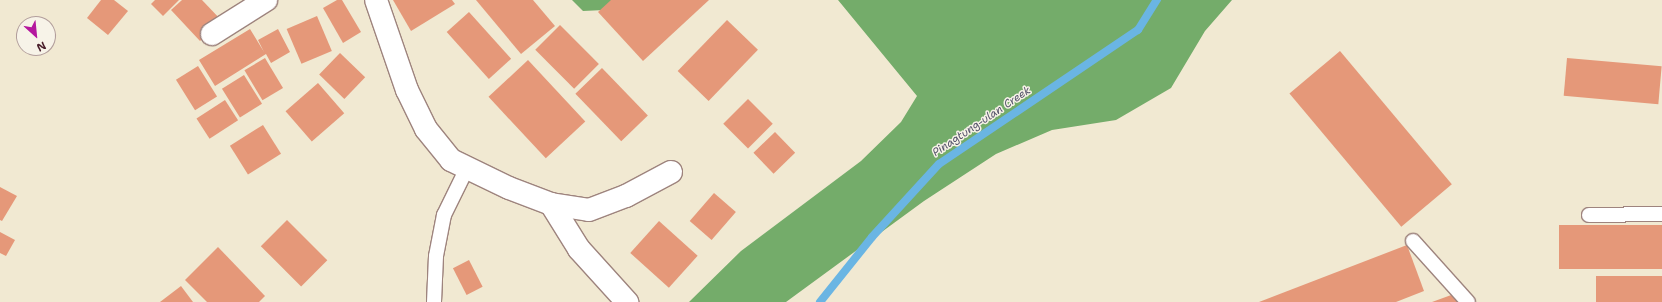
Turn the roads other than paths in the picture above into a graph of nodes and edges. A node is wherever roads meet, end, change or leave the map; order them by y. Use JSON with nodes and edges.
{"nodes":[{"id":1,"x":266,"y":0,"type":"edge"},
{"id":2,"x":376,"y":0,"type":"edge"},
{"id":3,"x":212,"y":34,"type":"dead end"},
{"id":4,"x":467,"y":168,"type":"junction"},
{"id":5,"x":671,"y":172,"type":"dead end"},
{"id":6,"x":551,"y":204,"type":"junction"},
{"id":7,"x":1662,"y":214,"type":"edge"},
{"id":8,"x":1589,"y":215,"type":"dead end"},
{"id":9,"x":1413,"y":241,"type":"dead end"},
{"id":10,"x":434,"y":302,"type":"edge"},
{"id":11,"x":627,"y":302,"type":"edge"},
{"id":12,"x":1468,"y":302,"type":"edge"}],
"edges":[{"from":1,"to":3,"type":"street"},
{"from":2,"to":4,"type":"street"},
{"from":4,"to":6,"type":"street"},
{"from":4,"to":10,"type":"lane"},
{"from":5,"to":6,"type":"street"},
{"from":6,"to":11,"type":"street"},
{"from":7,"to":8,"type":"lane"},
{"from":9,"to":12,"type":"lane"}]}
